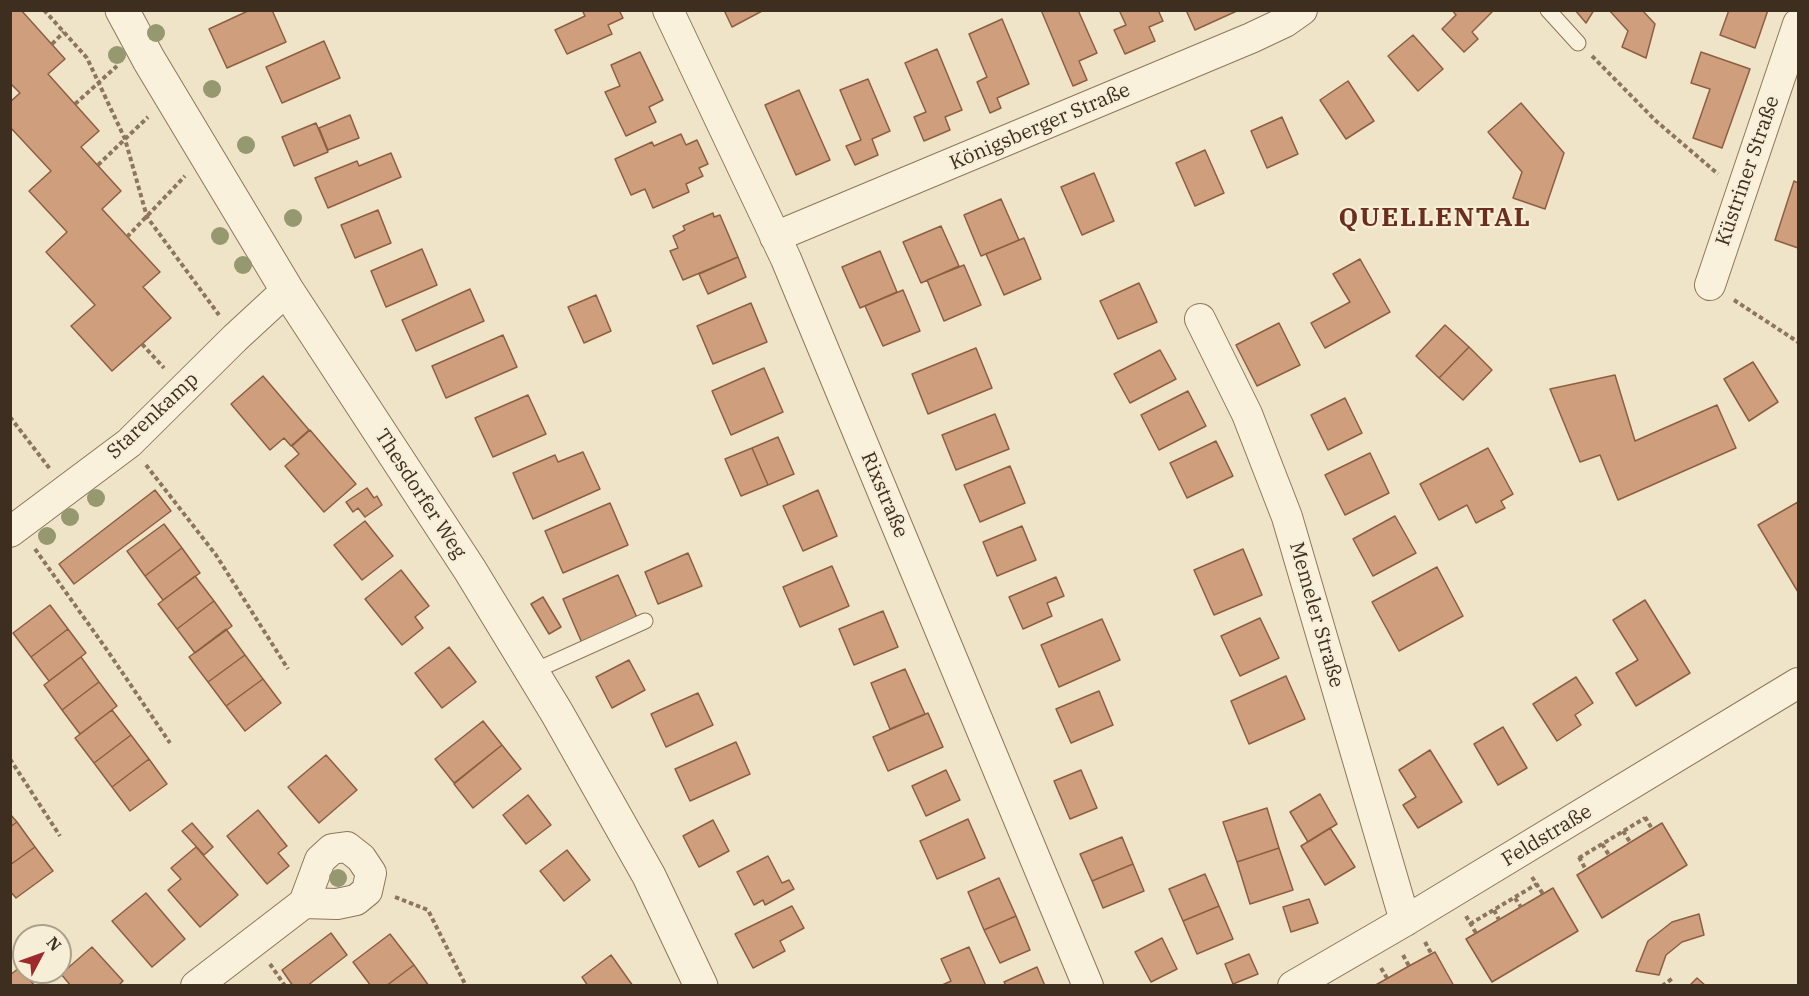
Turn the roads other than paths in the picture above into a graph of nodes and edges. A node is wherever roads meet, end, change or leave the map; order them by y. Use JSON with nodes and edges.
{"nodes":[{"id":1,"x":122,"y":10,"type":"edge"},
{"id":2,"x":668,"y":10,"type":"edge"},
{"id":3,"x":1302,"y":10,"type":"edge"},
{"id":4,"x":1548,"y":10,"type":"edge"},
{"id":5,"x":1798,"y":24,"type":"edge"},
{"id":6,"x":1578,"y":43,"type":"road end"},
{"id":7,"x":776,"y":237,"type":"junction"},
{"id":8,"x":1710,"y":285,"type":"road end"},
{"id":9,"x":286,"y":290,"type":"junction"},
{"id":10,"x":1200,"y":319,"type":"dead end"},
{"id":11,"x":14,"y":530,"type":"edge"},
{"id":12,"x":645,"y":621,"type":"dead end"},
{"id":13,"x":532,"y":672,"type":"junction"},
{"id":14,"x":1798,"y":683,"type":"edge"},
{"id":15,"x":304,"y":903,"type":"dead end"},
{"id":16,"x":1405,"y":921,"type":"junction"},
{"id":17,"x":196,"y":986,"type":"edge"},
{"id":18,"x":701,"y":986,"type":"edge"},
{"id":19,"x":1088,"y":986,"type":"edge"},
{"id":20,"x":1293,"y":986,"type":"edge"}],
"edges":[{"from":1,"to":9,"type":"street","name":"Thesdorfer Weg"},
{"from":2,"to":7,"type":"street","name":"Rixstraße"},
{"from":3,"to":7,"type":"street","name":"Königsberger Straße"},
{"from":4,"to":6,"type":"lane"},
{"from":5,"to":8,"type":"street","name":"Küstriner Straße"},
{"from":7,"to":19,"type":"street","name":"Rixstraße"},
{"from":9,"to":11,"type":"street","name":"Starenkamp"},
{"from":9,"to":13,"type":"street","name":"Thesdorfer Weg"},
{"from":10,"to":16,"type":"street","name":"Memeler Straße"},
{"from":12,"to":13,"type":"lane"},
{"from":13,"to":18,"type":"street","name":"Thesdorfer Weg"},
{"from":14,"to":16,"type":"street","name":"Feldstraße"},
{"from":15,"to":17,"type":"street"},
{"from":16,"to":20,"type":"street","name":"Feldstraße"}]}
